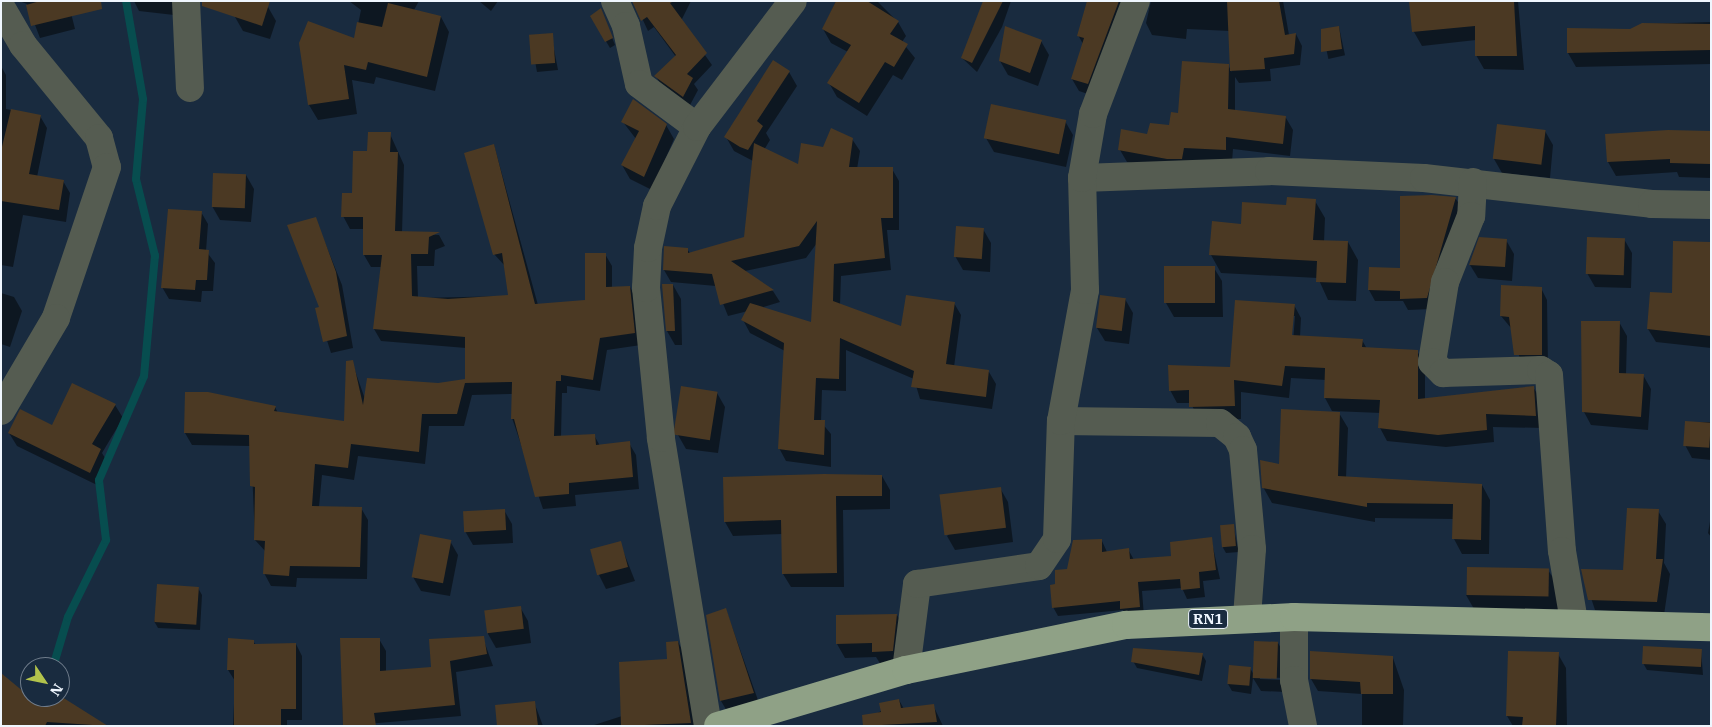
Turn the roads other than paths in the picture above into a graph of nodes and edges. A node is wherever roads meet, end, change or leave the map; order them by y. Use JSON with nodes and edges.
{"nodes":[{"id":1,"x":186,"y":1,"type":"edge"},
{"id":2,"x":615,"y":1,"type":"edge"},
{"id":3,"x":793,"y":1,"type":"edge"},
{"id":4,"x":1136,"y":1,"type":"edge"},
{"id":5,"x":1,"y":7,"type":"edge"},
{"id":6,"x":190,"y":88,"type":"dead end"},
{"id":7,"x":697,"y":127,"type":"junction"},
{"id":8,"x":1082,"y":178,"type":"junction"},
{"id":9,"x":1473,"y":182,"type":"junction"},
{"id":10,"x":1711,"y":205,"type":"edge"},
{"id":11,"x":1,"y":411,"type":"edge"},
{"id":12,"x":1061,"y":421,"type":"junction"},
{"id":13,"x":1247,"y":616,"type":"junction"},
{"id":14,"x":1294,"y":617,"type":"junction"},
{"id":15,"x":1574,"y":621,"type":"junction"},
{"id":16,"x":1711,"y":628,"type":"edge"},
{"id":17,"x":906,"y":670,"type":"junction"},
{"id":18,"x":708,"y":726,"type":"edge"},
{"id":19,"x":718,"y":726,"type":"edge"},
{"id":20,"x":1303,"y":726,"type":"edge"}],
"edges":[{"from":1,"to":6,"type":"street"},
{"from":2,"to":7,"type":"street"},
{"from":3,"to":7,"type":"street"},
{"from":4,"to":8,"type":"street"},
{"from":5,"to":11,"type":"street"},
{"from":7,"to":18,"type":"street"},
{"from":8,"to":9,"type":"street"},
{"from":8,"to":12,"type":"street"},
{"from":9,"to":10,"type":"street"},
{"from":9,"to":15,"type":"street"},
{"from":12,"to":13,"type":"street"},
{"from":12,"to":17,"type":"street"},
{"from":13,"to":14,"type":"highway","number":"RN1"},
{"from":13,"to":17,"type":"highway","number":"RN1"},
{"from":14,"to":15,"type":"highway","number":"RN1"},
{"from":14,"to":20,"type":"street"},
{"from":15,"to":16,"type":"highway","number":"RN1"},
{"from":17,"to":19,"type":"highway","number":"RN1"}]}
